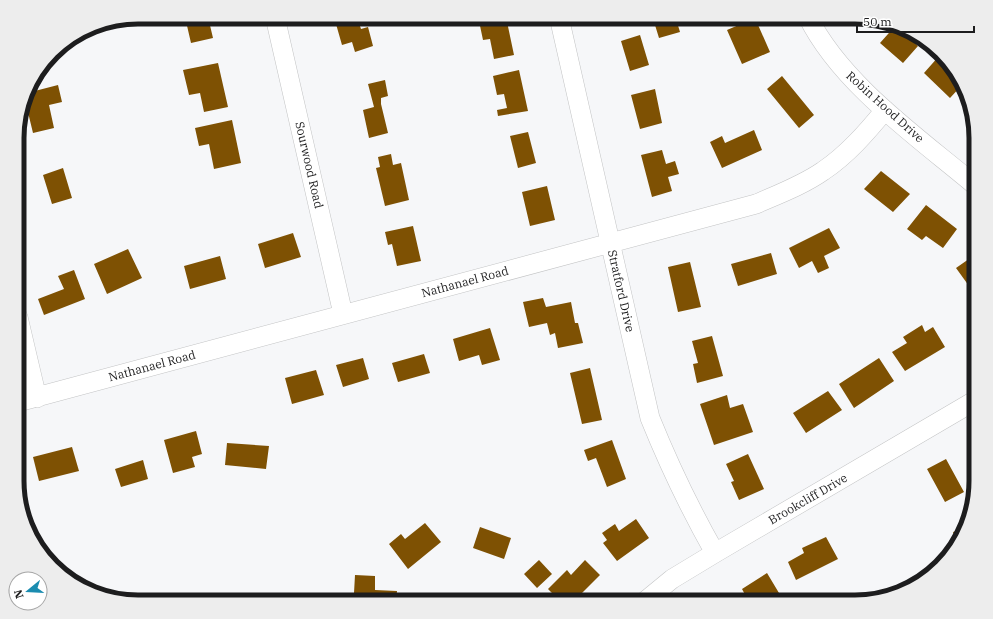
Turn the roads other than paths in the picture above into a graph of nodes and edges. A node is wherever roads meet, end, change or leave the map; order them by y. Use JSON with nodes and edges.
{"nodes":[{"id":1,"x":277,"y":24,"type":"edge"},
{"id":2,"x":561,"y":24,"type":"edge"},
{"id":3,"x":812,"y":24,"type":"edge"},
{"id":4,"x":886,"y":110,"type":"junction"},
{"id":5,"x":969,"y":180,"type":"edge"},
{"id":6,"x":610,"y":244,"type":"junction"},
{"id":7,"x":343,"y":314,"type":"junction"},
{"id":8,"x":24,"y":343,"type":"edge"},
{"id":9,"x":37,"y":398,"type":"junction"},
{"id":10,"x":24,"y":401,"type":"edge"},
{"id":11,"x":969,"y":409,"type":"edge"},
{"id":12,"x":715,"y":553,"type":"junction"},
{"id":13,"x":653,"y":595,"type":"edge"}],
"edges":[{"from":1,"to":7,"type":"street","name":"Sourwood Road"},
{"from":2,"to":6,"type":"street","name":"Stratford Drive"},
{"from":3,"to":4,"type":"street","name":"Robin Hood Drive"},
{"from":4,"to":5,"type":"street","name":"Robin Hood Drive"},
{"from":4,"to":6,"type":"street","name":"Nathanael Road"},
{"from":6,"to":7,"type":"street","name":"Nathanael Road"},
{"from":6,"to":12,"type":"street","name":"Stratford Drive"},
{"from":7,"to":9,"type":"street","name":"Nathanael Road"},
{"from":8,"to":9,"type":"street"},
{"from":9,"to":10,"type":"street","name":"Nathanael Road"},
{"from":11,"to":12,"type":"street","name":"Brookcliff Drive"},
{"from":12,"to":13,"type":"street","name":"Brookcliff Drive"}]}
